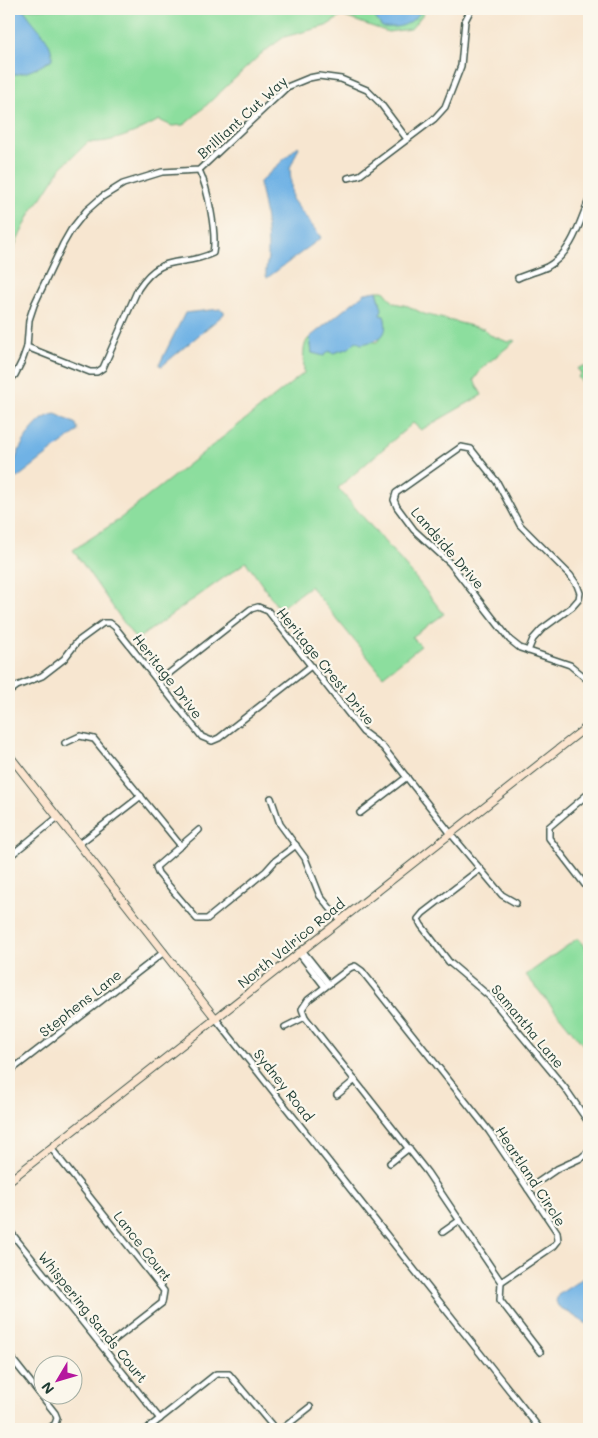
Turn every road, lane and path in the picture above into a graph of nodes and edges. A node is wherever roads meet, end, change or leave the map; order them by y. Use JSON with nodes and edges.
{"nodes":[{"id":1,"x":471,"y":9,"type":"edge"},
{"id":2,"x":407,"y":139,"type":"junction"},
{"id":3,"x":200,"y":170,"type":"junction"},
{"id":4,"x":348,"y":178,"type":"dead end"},
{"id":5,"x":589,"y":200,"type":"edge"},
{"id":6,"x":518,"y":278,"type":"dead end"},
{"id":7,"x":27,"y":347,"type":"junction"},
{"id":8,"x":9,"y":381,"type":"edge"},
{"id":9,"x":528,"y":652,"type":"junction"},
{"id":10,"x":311,"y":666,"type":"junction"},
{"id":11,"x":589,"y":681,"type":"edge"},
{"id":12,"x":158,"y":682,"type":"junction"},
{"id":13,"x":9,"y":692,"type":"edge"},
{"id":14,"x":589,"y":725,"type":"edge"},
{"id":15,"x":65,"y":743,"type":"dead end"},
{"id":16,"x":9,"y":755,"type":"edge"},
{"id":17,"x":407,"y":777,"type":"junction"},
{"id":18,"x":589,"y":793,"type":"edge"},
{"id":19,"x":141,"y":796,"type":"junction"},
{"id":20,"x":271,"y":798,"type":"dead end"},
{"id":21,"x":360,"y":813,"type":"dead end"},
{"id":22,"x":58,"y":817,"type":"junction"},
{"id":23,"x":199,"y":830,"type":"dead end"},
{"id":24,"x":451,"y":834,"type":"junction"},
{"id":25,"x":79,"y":844,"type":"junction"},
{"id":26,"x":296,"y":845,"type":"junction"},
{"id":27,"x":180,"y":846,"type":"junction"},
{"id":28,"x":9,"y":857,"type":"edge"},
{"id":29,"x":480,"y":869,"type":"junction"},
{"id":30,"x":588,"y":886,"type":"edge"},
{"id":31,"x":516,"y":902,"type":"dead end"},
{"id":32,"x":340,"y":920,"type":"junction"},
{"id":33,"x":300,"y":951,"type":"junction"},
{"id":34,"x":164,"y":952,"type":"junction"},
{"id":35,"x":327,"y":986,"type":"junction"},
{"id":36,"x":305,"y":1017,"type":"junction"},
{"id":37,"x":216,"y":1019,"type":"junction"},
{"id":38,"x":285,"y":1027,"type":"dead end"},
{"id":39,"x":9,"y":1072,"type":"edge"},
{"id":40,"x":355,"y":1080,"type":"junction"},
{"id":41,"x":337,"y":1095,"type":"dead end"},
{"id":42,"x":589,"y":1123,"type":"edge"},
{"id":43,"x":51,"y":1148,"type":"junction"},
{"id":44,"x":409,"y":1148,"type":"junction"},
{"id":45,"x":589,"y":1151,"type":"edge"},
{"id":46,"x":390,"y":1163,"type":"dead end"},
{"id":47,"x":9,"y":1181,"type":"edge"},
{"id":48,"x":528,"y":1189,"type":"junction"},
{"id":49,"x":460,"y":1220,"type":"junction"},
{"id":50,"x":9,"y":1230,"type":"edge"},
{"id":51,"x":443,"y":1232,"type":"dead end"},
{"id":52,"x":501,"y":1282,"type":"junction"},
{"id":53,"x":104,"y":1348,"type":"junction"},
{"id":54,"x":540,"y":1352,"type":"dead end"},
{"id":55,"x":9,"y":1355,"type":"edge"},
{"id":56,"x":310,"y":1407,"type":"dead end"},
{"id":57,"x":160,"y":1419,"type":"junction"},
{"id":58,"x":48,"y":1429,"type":"edge"},
{"id":59,"x":147,"y":1429,"type":"edge"},
{"id":60,"x":274,"y":1429,"type":"edge"},
{"id":61,"x":282,"y":1429,"type":"edge"},
{"id":62,"x":540,"y":1429,"type":"edge"}],
"edges":[{"from":1,"to":2,"type":"street"},
{"from":2,"to":3,"type":"street","name":"Brilliant Cut Way"},
{"from":2,"to":4,"type":"street"},
{"from":3,"to":7,"type":"street","name":"Brilliant Cut Way"},
{"from":3,"to":7,"type":"street"},
{"from":5,"to":6,"type":"street"},
{"from":7,"to":8,"type":"street","name":"Brilliant Cut Way"},
{"from":9,"to":9,"type":"street","name":"Landside Drive"},
{"from":9,"to":11,"type":"street","name":"Landside Drive"},
{"from":10,"to":12,"type":"street","name":"Heritage Drive"},
{"from":10,"to":12,"type":"street","name":"Heritage Crest Drive"},
{"from":10,"to":17,"type":"street","name":"Heritage Crest Drive"},
{"from":12,"to":13,"type":"street","name":"Heritage Drive"},
{"from":14,"to":24,"type":"street","name":"North Valrico Road"},
{"from":15,"to":19,"type":"street"},
{"from":16,"to":22,"type":"street","name":"Sydney Road"},
{"from":17,"to":21,"type":"street"},
{"from":17,"to":24,"type":"street","name":"Heritage Crest Drive"},
{"from":18,"to":30,"type":"street"},
{"from":19,"to":25,"type":"street"},
{"from":19,"to":27,"type":"street"},
{"from":20,"to":26,"type":"street"},
{"from":22,"to":25,"type":"street","name":"Sydney Road"},
{"from":22,"to":28,"type":"street"},
{"from":23,"to":27,"type":"street"},
{"from":24,"to":29,"type":"street","name":"Heritage Crest Drive"},
{"from":24,"to":32,"type":"street","name":"North Valrico Road"},
{"from":25,"to":34,"type":"street","name":"Sydney Road"},
{"from":26,"to":27,"type":"street"},
{"from":26,"to":32,"type":"street"},
{"from":29,"to":31,"type":"street","name":"Heritage Crest Drive"},
{"from":29,"to":42,"type":"street","name":"Samantha Lane"},
{"from":32,"to":33,"type":"street","name":"North Valrico Road"},
{"from":33,"to":35,"type":"street"},
{"from":33,"to":37,"type":"street","name":"North Valrico Road"},
{"from":34,"to":37,"type":"street","name":"Sydney Road"},
{"from":34,"to":39,"type":"street","name":"Stephens Lane"},
{"from":35,"to":36,"type":"street","name":"Heartland Circle"},
{"from":35,"to":48,"type":"street","name":"Heartland Circle"},
{"from":36,"to":38,"type":"street"},
{"from":36,"to":40,"type":"street"},
{"from":37,"to":43,"type":"street","name":"North Valrico Road"},
{"from":37,"to":62,"type":"street","name":"Sydney Road"},
{"from":40,"to":41,"type":"street"},
{"from":40,"to":44,"type":"street"},
{"from":43,"to":47,"type":"street","name":"North Valrico Road"},
{"from":43,"to":53,"type":"street","name":"Lance Court"},
{"from":44,"to":46,"type":"street"},
{"from":44,"to":49,"type":"street"},
{"from":45,"to":48,"type":"street"},
{"from":48,"to":52,"type":"street","name":"Heartland Circle"},
{"from":49,"to":51,"type":"street"},
{"from":49,"to":52,"type":"street"},
{"from":50,"to":53,"type":"street","name":"Whispering Sands Court"},
{"from":52,"to":54,"type":"street"},
{"from":53,"to":57,"type":"street","name":"Whispering Sands Court"},
{"from":55,"to":58,"type":"street"},
{"from":56,"to":61,"type":"street"},
{"from":57,"to":59,"type":"street"},
{"from":57,"to":60,"type":"street"}]}
